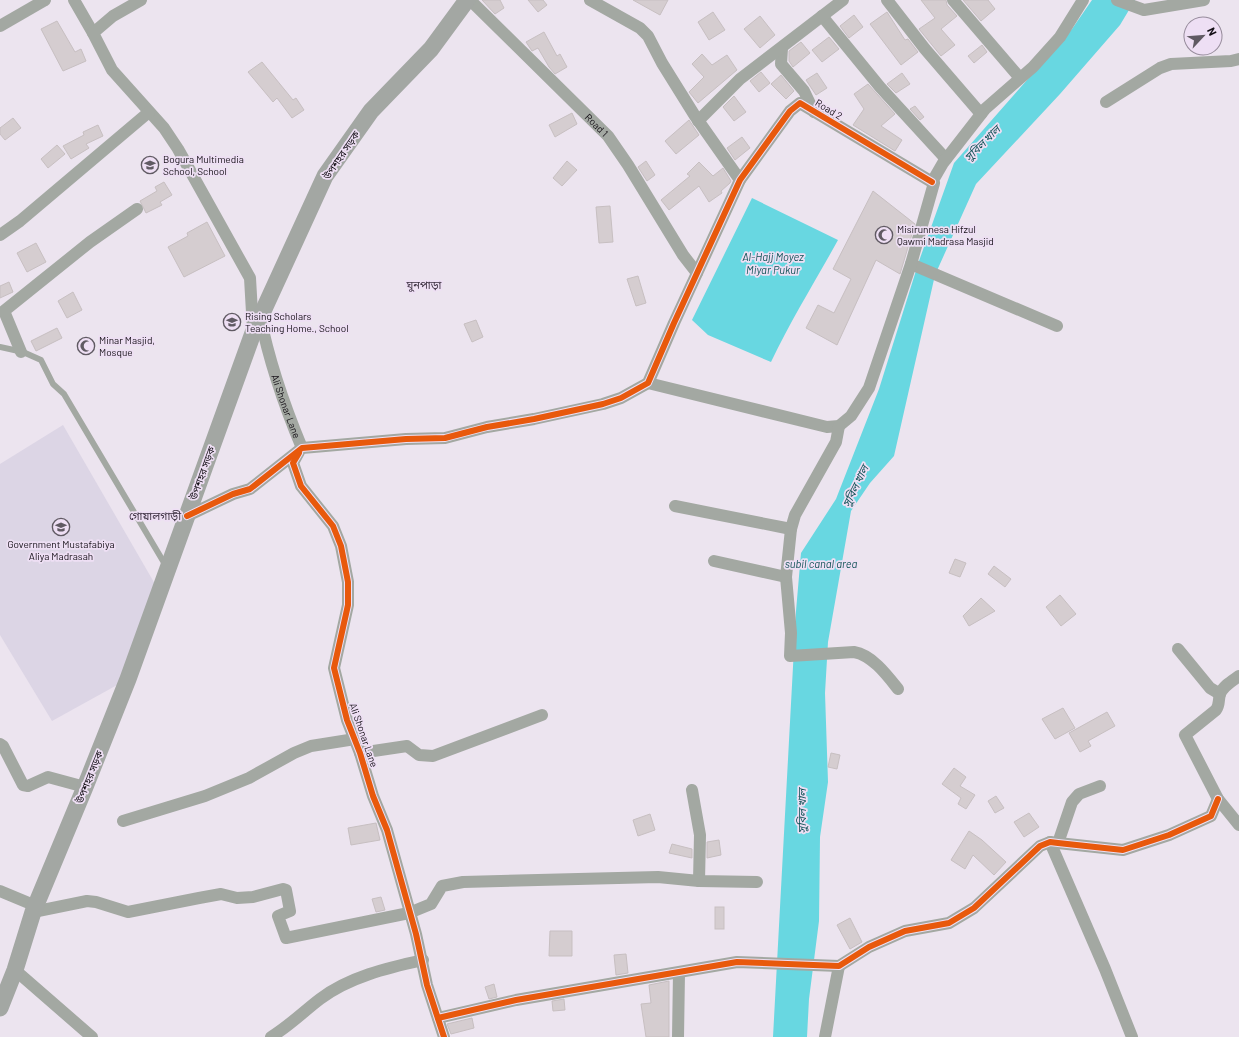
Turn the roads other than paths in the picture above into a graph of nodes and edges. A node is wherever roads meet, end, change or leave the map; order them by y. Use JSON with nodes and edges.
{"nodes":[{"id":1,"x":45,"y":0,"type":"edge"},
{"id":2,"x":74,"y":0,"type":"edge"},
{"id":3,"x":141,"y":0,"type":"edge"},
{"id":4,"x":469,"y":0,"type":"edge"},
{"id":5,"x":590,"y":0,"type":"edge"},
{"id":6,"x":843,"y":0,"type":"edge"},
{"id":7,"x":887,"y":0,"type":"edge"},
{"id":8,"x":953,"y":0,"type":"edge"},
{"id":9,"x":1083,"y":0,"type":"edge"},
{"id":10,"x":1117,"y":0,"type":"edge"},
{"id":11,"x":1204,"y":0,"type":"edge"},
{"id":12,"x":822,"y":16,"type":"junction"},
{"id":13,"x":0,"y":26,"type":"edge"},
{"id":14,"x":93,"y":34,"type":"junction"},
{"id":15,"x":782,"y":48,"type":"junction"},
{"id":16,"x":1239,"y":59,"type":"edge"},
{"id":17,"x":1020,"y":78,"type":"junction"},
{"id":18,"x":1106,"y":102,"type":"dead end"},
{"id":19,"x":149,"y":112,"type":"junction"},
{"id":20,"x":814,"y":112,"type":"junction"},
{"id":21,"x":981,"y":114,"type":"junction"},
{"id":22,"x":698,"y":121,"type":"junction"},
{"id":23,"x":946,"y":159,"type":"junction"},
{"id":24,"x":740,"y":180,"type":"junction"},
{"id":25,"x":932,"y":182,"type":"junction"},
{"id":26,"x":137,"y":209,"type":"dead end"},
{"id":27,"x":0,"y":235,"type":"edge"},
{"id":28,"x":911,"y":264,"type":"junction"},
{"id":29,"x":697,"y":272,"type":"junction"},
{"id":30,"x":260,"y":316,"type":"junction"},
{"id":31,"x":1057,"y":326,"type":"dead end"},
{"id":32,"x":253,"y":333,"type":"junction"},
{"id":33,"x":0,"y":347,"type":"edge"},
{"id":34,"x":21,"y":352,"type":"junction"},
{"id":35,"x":648,"y":383,"type":"junction"},
{"id":36,"x":839,"y":426,"type":"junction"},
{"id":37,"x":302,"y":448,"type":"junction"},
{"id":38,"x":675,"y":506,"type":"dead end"},
{"id":39,"x":187,"y":516,"type":"junction"},
{"id":40,"x":791,"y":529,"type":"junction"},
{"id":41,"x":714,"y":561,"type":"dead end"},
{"id":42,"x":167,"y":569,"type":"junction"},
{"id":43,"x":786,"y":577,"type":"junction"},
{"id":44,"x":1178,"y":649,"type":"dead end"},
{"id":45,"x":1239,"y":676,"type":"edge"},
{"id":46,"x":898,"y":689,"type":"dead end"},
{"id":47,"x":1220,"y":694,"type":"junction"},
{"id":48,"x":542,"y":715,"type":"dead end"},
{"id":49,"x":355,"y":739,"type":"junction"},
{"id":50,"x":0,"y":744,"type":"edge"},
{"id":51,"x":360,"y":753,"type":"junction"},
{"id":52,"x":1100,"y":786,"type":"dead end"},
{"id":53,"x":86,"y":787,"type":"junction"},
{"id":54,"x":692,"y":790,"type":"dead end"},
{"id":55,"x":1218,"y":799,"type":"junction"},
{"id":56,"x":123,"y":821,"type":"dead end"},
{"id":57,"x":1239,"y":824,"type":"edge"},
{"id":58,"x":1054,"y":843,"type":"junction"},
{"id":59,"x":699,"y":881,"type":"junction"},
{"id":60,"x":757,"y":882,"type":"dead end"},
{"id":61,"x":0,"y":890,"type":"edge"},
{"id":62,"x":34,"y":909,"type":"junction"},
{"id":63,"x":409,"y":913,"type":"junction"},
{"id":64,"x":422,"y":960,"type":"junction"},
{"id":65,"x":839,"y":966,"type":"junction"},
{"id":66,"x":15,"y":970,"type":"junction"},
{"id":67,"x":679,"y":973,"type":"junction"},
{"id":68,"x":0,"y":1008,"type":"edge"},
{"id":69,"x":438,"y":1018,"type":"junction"},
{"id":70,"x":92,"y":1037,"type":"edge"},
{"id":71,"x":271,"y":1037,"type":"edge"},
{"id":72,"x":444,"y":1037,"type":"edge"},
{"id":73,"x":678,"y":1037,"type":"edge"},
{"id":74,"x":825,"y":1037,"type":"edge"},
{"id":75,"x":1132,"y":1037,"type":"edge"}],
"edges":[{"from":1,"to":13,"type":"street"},
{"from":2,"to":14,"type":"street"},
{"from":3,"to":14,"type":"street"},
{"from":4,"to":29,"type":"street","name":"Road 1"},
{"from":4,"to":30,"type":"main road","name":"উপশহর সড়ক"},
{"from":5,"to":22,"type":"street"},
{"from":6,"to":12,"type":"street"},
{"from":7,"to":21,"type":"street"},
{"from":8,"to":17,"type":"street"},
{"from":9,"to":17,"type":"street"},
{"from":10,"to":11,"type":"street"},
{"from":12,"to":15,"type":"street"},
{"from":12,"to":23,"type":"street"},
{"from":14,"to":19,"type":"street"},
{"from":15,"to":20,"type":"street"},
{"from":15,"to":22,"type":"street"},
{"from":16,"to":18,"type":"street"},
{"from":17,"to":21,"type":"street"},
{"from":19,"to":27,"type":"street"},
{"from":19,"to":32,"type":"street"},
{"from":20,"to":24,"type":"street","name":"Road 2"},
{"from":20,"to":25,"type":"street","name":"Road 2"},
{"from":21,"to":23,"type":"street"},
{"from":22,"to":24,"type":"street"},
{"from":23,"to":25,"type":"street"},
{"from":24,"to":29,"type":"street"},
{"from":25,"to":28,"type":"street"},
{"from":26,"to":34,"type":"street"},
{"from":28,"to":31,"type":"street"},
{"from":28,"to":36,"type":"street"},
{"from":29,"to":35,"type":"street"},
{"from":30,"to":32,"type":"main road","name":"উপশহর সড়ক"},
{"from":30,"to":37,"type":"street","name":"Ali Shonar Lane"},
{"from":32,"to":39,"type":"main road","name":"উপশহর সড়ক"},
{"from":33,"to":34,"type":"lane"},
{"from":34,"to":42,"type":"lane"},
{"from":35,"to":36,"type":"street"},
{"from":35,"to":37,"type":"street"},
{"from":36,"to":40,"type":"street"},
{"from":37,"to":39,"type":"street"},
{"from":37,"to":49,"type":"street","name":"Ali Shonar Lane"},
{"from":38,"to":40,"type":"street"},
{"from":39,"to":42,"type":"main road","name":"উপশহর সড়ক"},
{"from":40,"to":43,"type":"street"},
{"from":41,"to":43,"type":"street"},
{"from":42,"to":53,"type":"main road","name":"উপশহর সড়ক"},
{"from":43,"to":46,"type":"street"},
{"from":44,"to":47,"type":"street"},
{"from":45,"to":47,"type":"street"},
{"from":47,"to":55,"type":"street"},
{"from":48,"to":51,"type":"street"},
{"from":49,"to":51,"type":"street","name":"Ali Shonar Lane"},
{"from":49,"to":56,"type":"street"},
{"from":50,"to":53,"type":"street"},
{"from":51,"to":63,"type":"street","name":"Ali Shonar Lane"},
{"from":52,"to":58,"type":"street"},
{"from":53,"to":62,"type":"main road","name":"উপশহর সড়ক"},
{"from":54,"to":59,"type":"street"},
{"from":55,"to":57,"type":"street"},
{"from":55,"to":58,"type":"street"},
{"from":58,"to":65,"type":"street"},
{"from":58,"to":75,"type":"street"},
{"from":59,"to":60,"type":"street"},
{"from":59,"to":63,"type":"street"},
{"from":61,"to":62,"type":"street"},
{"from":62,"to":63,"type":"street"},
{"from":62,"to":66,"type":"main road","name":"উপশহর সড়ক"},
{"from":63,"to":64,"type":"street","name":"Ali Shonar Lane"},
{"from":64,"to":69,"type":"street","name":"Ali Shonar Lane"},
{"from":64,"to":71,"type":"street"},
{"from":65,"to":67,"type":"street"},
{"from":65,"to":74,"type":"street"},
{"from":66,"to":68,"type":"main road","name":"উপশহর সড়ক"},
{"from":66,"to":70,"type":"street"},
{"from":67,"to":69,"type":"street"},
{"from":67,"to":73,"type":"street"},
{"from":69,"to":72,"type":"street","name":"Ali Shonar Lane"}]}
